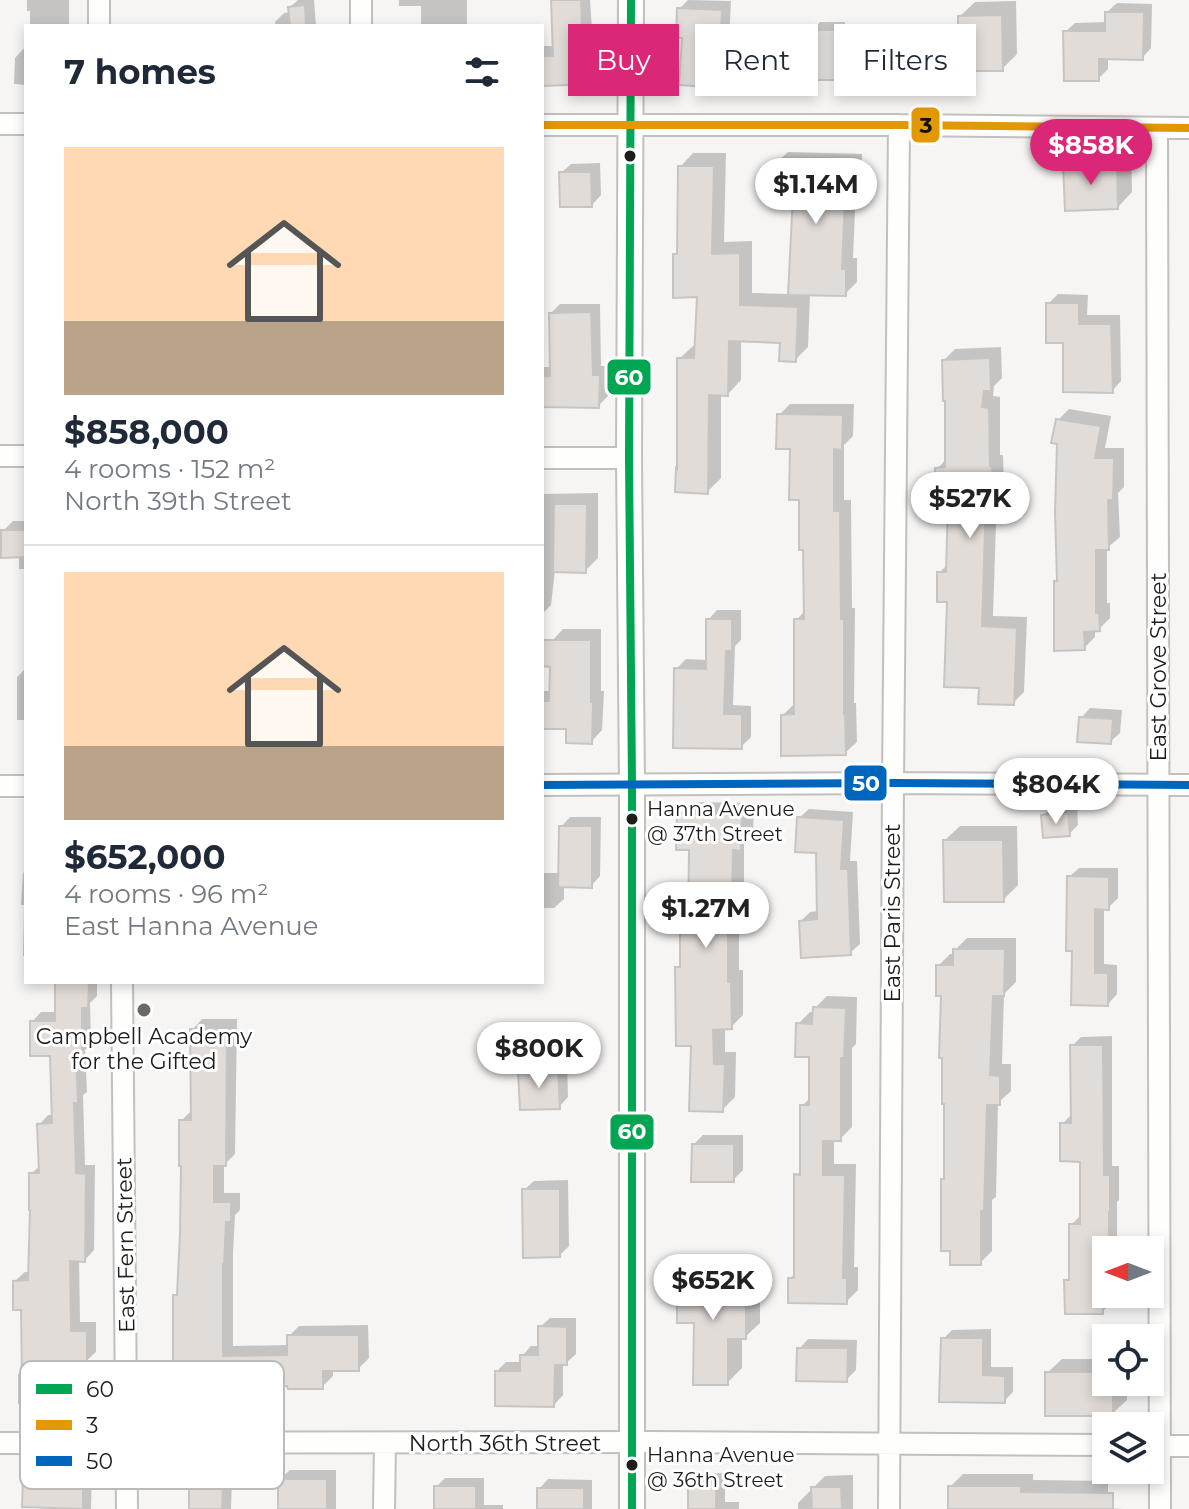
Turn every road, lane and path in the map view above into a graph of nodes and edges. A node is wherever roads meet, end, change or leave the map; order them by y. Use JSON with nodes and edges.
{"nodes":[{"id":1,"x":99,"y":0,"type":"edge"},
{"id":2,"x":361,"y":0,"type":"edge"},
{"id":3,"x":631,"y":0,"type":"edge"},
{"id":4,"x":99,"y":24,"type":"edge"},
{"id":5,"x":361,"y":24,"type":"edge"},
{"id":6,"x":0,"y":124,"type":"edge"},
{"id":7,"x":24,"y":124,"type":"edge"},
{"id":8,"x":544,"y":125,"type":"edge"},
{"id":9,"x":899,"y":125,"type":"junction"},
{"id":10,"x":630,"y":126,"type":"junction"},
{"id":11,"x":1157,"y":128,"type":"junction"},
{"id":12,"x":1189,"y":128,"type":"edge"},
{"id":13,"x":0,"y":456,"type":"edge"},
{"id":14,"x":24,"y":456,"type":"edge"},
{"id":15,"x":544,"y":458,"type":"edge"},
{"id":16,"x":629,"y":458,"type":"junction"},
{"id":17,"x":893,"y":783,"type":"junction"},
{"id":18,"x":1159,"y":784,"type":"junction"},
{"id":19,"x":544,"y":785,"type":"edge"},
{"id":20,"x":632,"y":785,"type":"junction"},
{"id":21,"x":1189,"y":785,"type":"edge"},
{"id":22,"x":0,"y":786,"type":"edge"},
{"id":23,"x":24,"y":786,"type":"edge"},
{"id":24,"x":122,"y":984,"type":"edge"},
{"id":25,"x":126,"y":1361,"type":"edge"},
{"id":26,"x":1155,"y":1412,"type":"edge"},
{"id":27,"x":632,"y":1442,"type":"junction"},
{"id":28,"x":284,"y":1443,"type":"edge"},
{"id":29,"x":385,"y":1443,"type":"junction"},
{"id":30,"x":889,"y":1444,"type":"junction"},
{"id":31,"x":1092,"y":1445,"type":"edge"},
{"id":32,"x":1164,"y":1446,"type":"edge"},
{"id":33,"x":1189,"y":1446,"type":"edge"},
{"id":34,"x":1158,"y":1484,"type":"edge"},
{"id":35,"x":384,"y":1509,"type":"edge"},
{"id":36,"x":632,"y":1509,"type":"edge"},
{"id":37,"x":889,"y":1509,"type":"edge"},
{"id":38,"x":1160,"y":1509,"type":"edge"}],
"edges":[{"from":1,"to":4,"type":"street"},
{"from":2,"to":5,"type":"street"},
{"from":3,"to":10,"type":"street"},
{"from":6,"to":7,"type":"street"},
{"from":8,"to":10,"type":"street"},
{"from":9,"to":10,"type":"street"},
{"from":9,"to":11,"type":"street"},
{"from":9,"to":17,"type":"street","name":"East Paris Street"},
{"from":10,"to":16,"type":"street"},
{"from":11,"to":12,"type":"street"},
{"from":11,"to":18,"type":"street","name":"East Grove Street"},
{"from":13,"to":14,"type":"street"},
{"from":15,"to":16,"type":"street"},
{"from":16,"to":20,"type":"street"},
{"from":17,"to":18,"type":"street"},
{"from":17,"to":20,"type":"street"},
{"from":17,"to":30,"type":"street","name":"East Paris Street"},
{"from":18,"to":21,"type":"street"},
{"from":18,"to":26,"type":"street","name":"East Grove Street"},
{"from":19,"to":20,"type":"street"},
{"from":20,"to":27,"type":"street"},
{"from":22,"to":23,"type":"street"},
{"from":24,"to":25,"type":"street","name":"East Fern Street"},
{"from":27,"to":29,"type":"street","name":"North 36th Street"},
{"from":27,"to":30,"type":"street","name":"North 36th Street"},
{"from":27,"to":36,"type":"street"},
{"from":28,"to":29,"type":"street","name":"North 36th Street"},
{"from":29,"to":35,"type":"street"},
{"from":30,"to":31,"type":"street","name":"North 36th Street"},
{"from":30,"to":37,"type":"street","name":"East Paris Street"},
{"from":32,"to":33,"type":"street"},
{"from":34,"to":38,"type":"street","name":"East Grove Street"}]}
